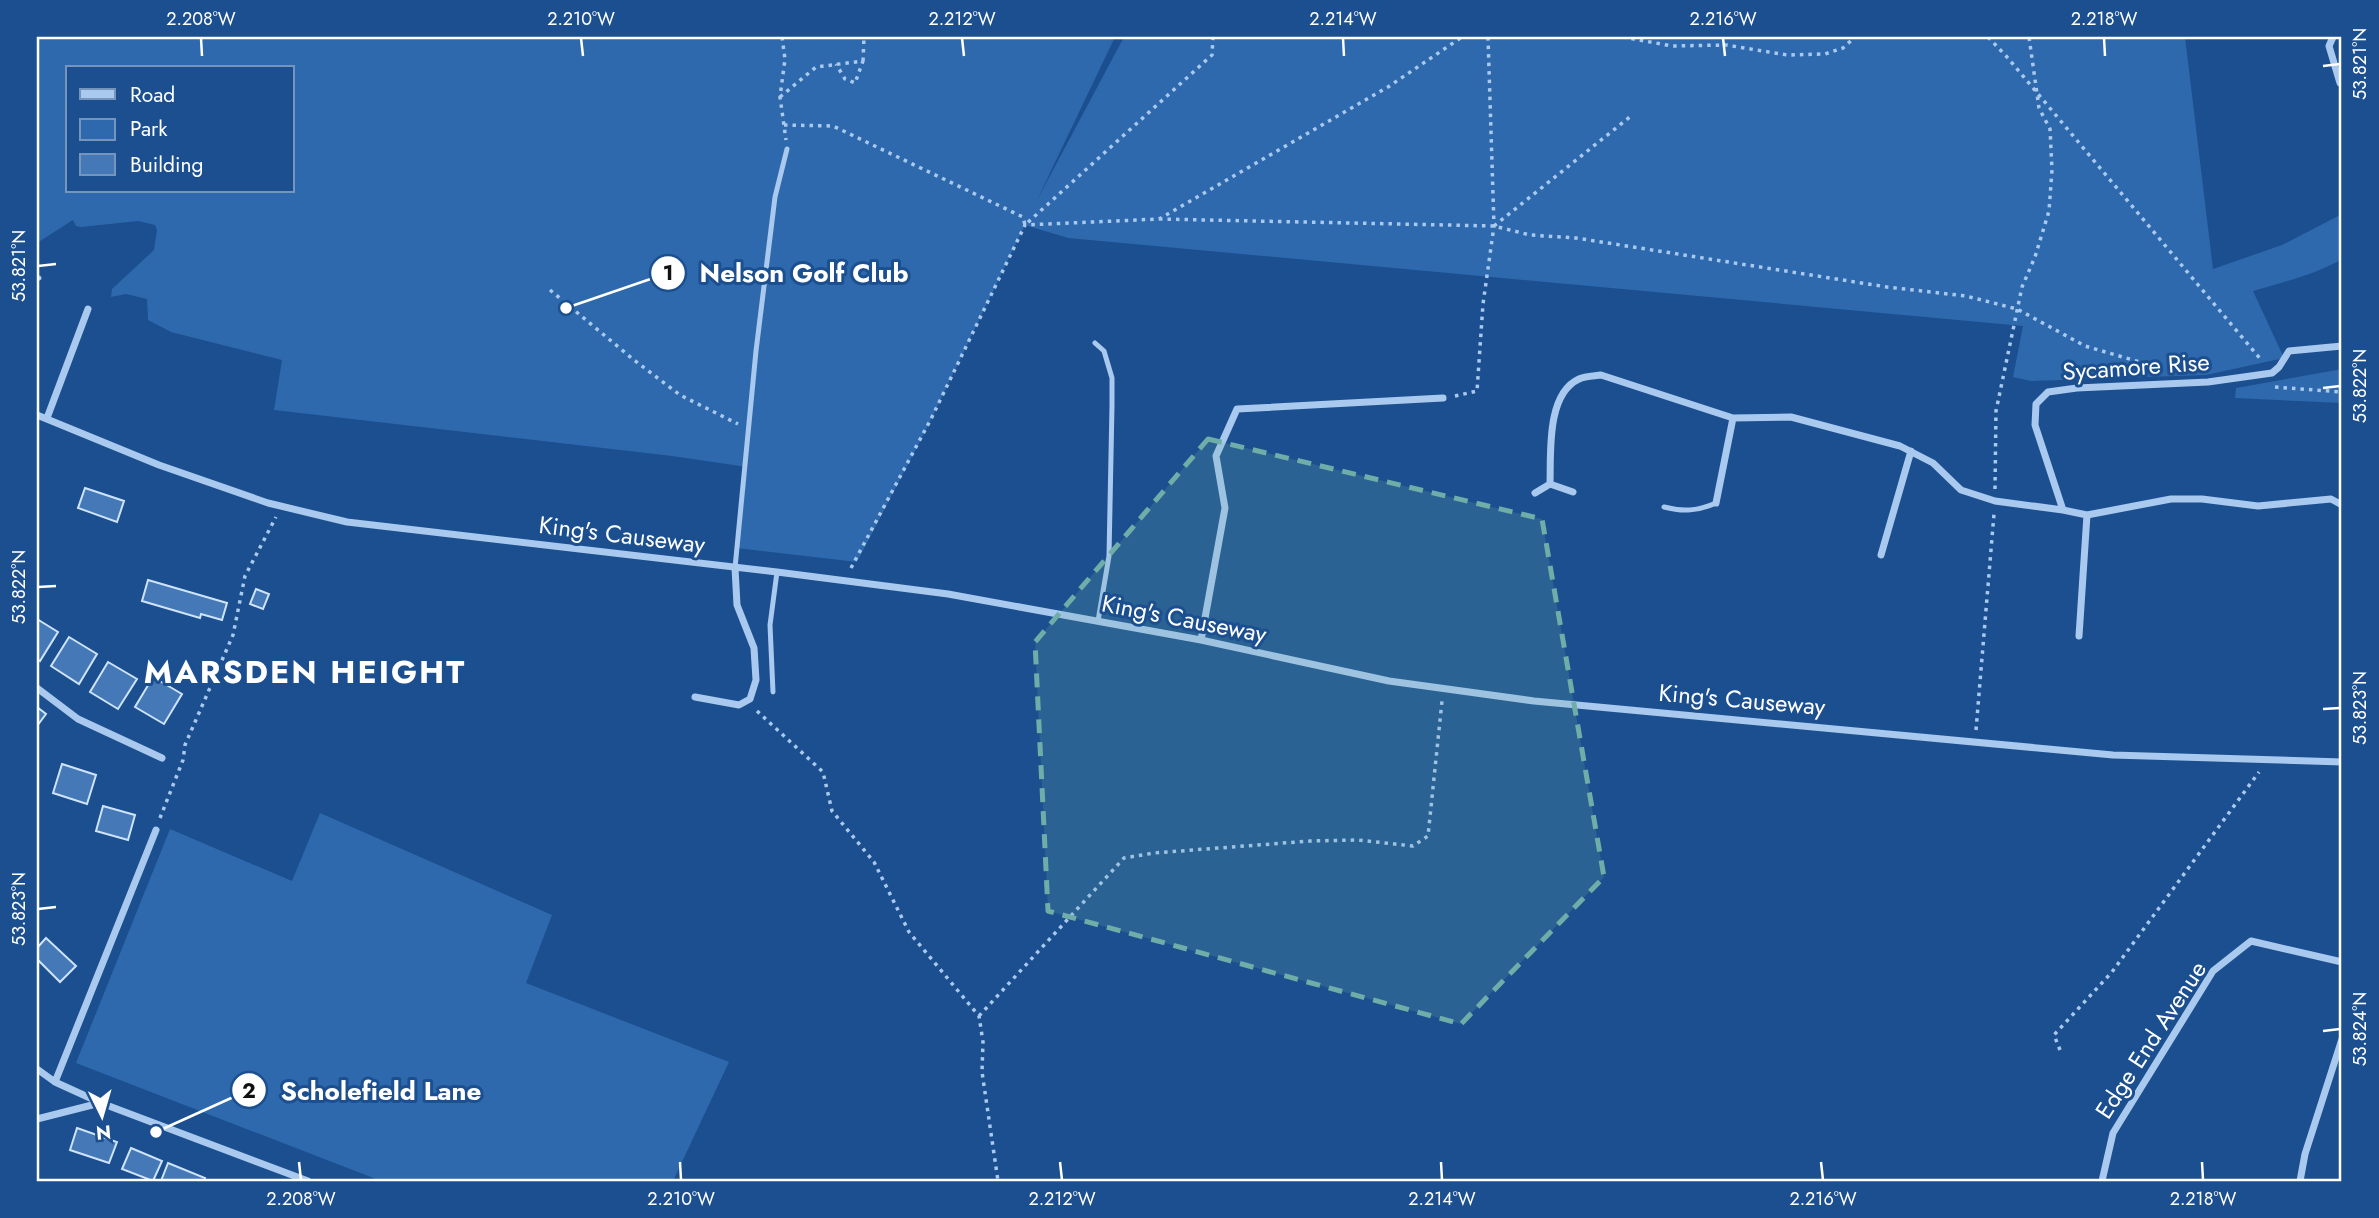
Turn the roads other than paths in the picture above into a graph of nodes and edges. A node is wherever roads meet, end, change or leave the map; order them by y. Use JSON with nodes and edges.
{"nodes":[{"id":1,"x":2333,"y":37,"type":"edge"},
{"id":2,"x":2342,"y":83,"type":"edge"},
{"id":3,"x":787,"y":149,"type":"road end"},
{"id":4,"x":88,"y":309,"type":"dead end"},
{"id":5,"x":1095,"y":343,"type":"dead end"},
{"id":6,"x":2342,"y":346,"type":"edge"},
{"id":7,"x":1443,"y":398,"type":"road end"},
{"id":8,"x":37,"y":415,"type":"edge"},
{"id":9,"x":47,"y":418,"type":"junction"},
{"id":10,"x":1733,"y":418,"type":"junction"},
{"id":11,"x":1911,"y":451,"type":"junction"},
{"id":12,"x":1550,"y":484,"type":"junction"},
{"id":13,"x":1573,"y":492,"type":"dead end"},
{"id":14,"x":1535,"y":493,"type":"dead end"},
{"id":15,"x":1716,"y":503,"type":"joint"},
{"id":16,"x":2342,"y":505,"type":"edge"},
{"id":17,"x":1664,"y":507,"type":"dead end"},
{"id":18,"x":2063,"y":510,"type":"junction"},
{"id":19,"x":2087,"y":515,"type":"junction"},
{"id":20,"x":1881,"y":555,"type":"dead end"},
{"id":21,"x":735,"y":568,"type":"junction"},
{"id":22,"x":777,"y":572,"type":"junction"},
{"id":23,"x":1098,"y":621,"type":"junction"},
{"id":24,"x":2079,"y":636,"type":"dead end"},
{"id":25,"x":1202,"y":640,"type":"junction"},
{"id":26,"x":37,"y":688,"type":"edge"},
{"id":27,"x":773,"y":692,"type":"dead end"},
{"id":28,"x":695,"y":696,"type":"dead end"},
{"id":29,"x":162,"y":758,"type":"dead end"},
{"id":30,"x":2342,"y":762,"type":"edge"},
{"id":31,"x":156,"y":830,"type":"road end"},
{"id":32,"x":2342,"y":962,"type":"edge"},
{"id":33,"x":2342,"y":1040,"type":"edge"},
{"id":34,"x":37,"y":1069,"type":"edge"},
{"id":35,"x":55,"y":1082,"type":"junction"},
{"id":36,"x":102,"y":1102,"type":"junction"},
{"id":37,"x":37,"y":1119,"type":"edge"},
{"id":38,"x":308,"y":1181,"type":"edge"},
{"id":39,"x":2102,"y":1181,"type":"edge"},
{"id":40,"x":2300,"y":1181,"type":"edge"}],
"edges":[{"from":1,"to":2,"type":"street"},
{"from":3,"to":21,"type":"lane"},
{"from":4,"to":9,"type":"street"},
{"from":5,"to":23,"type":"lane"},
{"from":6,"to":18,"type":"street","name":"Sycamore Rise"},
{"from":7,"to":25,"type":"street"},
{"from":8,"to":9,"type":"street","name":"King's Causeway"},
{"from":9,"to":21,"type":"street","name":"King's Causeway"},
{"from":10,"to":11,"type":"street"},
{"from":10,"to":12,"type":"street"},
{"from":10,"to":15,"type":"street"},
{"from":11,"to":18,"type":"street"},
{"from":11,"to":20,"type":"street"},
{"from":12,"to":13,"type":"street"},
{"from":12,"to":14,"type":"street"},
{"from":15,"to":17,"type":"lane"},
{"from":16,"to":19,"type":"street"},
{"from":18,"to":19,"type":"street"},
{"from":19,"to":24,"type":"street"},
{"from":21,"to":22,"type":"street","name":"King's Causeway"},
{"from":21,"to":28,"type":"street"},
{"from":22,"to":23,"type":"street","name":"King's Causeway"},
{"from":22,"to":27,"type":"lane"},
{"from":23,"to":25,"type":"street","name":"King's Causeway"},
{"from":25,"to":30,"type":"street","name":"King's Causeway"},
{"from":26,"to":29,"type":"street"},
{"from":31,"to":35,"type":"street"},
{"from":32,"to":39,"type":"street","name":"Edge End Avenue"},
{"from":33,"to":40,"type":"street"},
{"from":34,"to":35,"type":"street"},
{"from":35,"to":36,"type":"street"},
{"from":36,"to":37,"type":"street"},
{"from":36,"to":38,"type":"street"}]}
